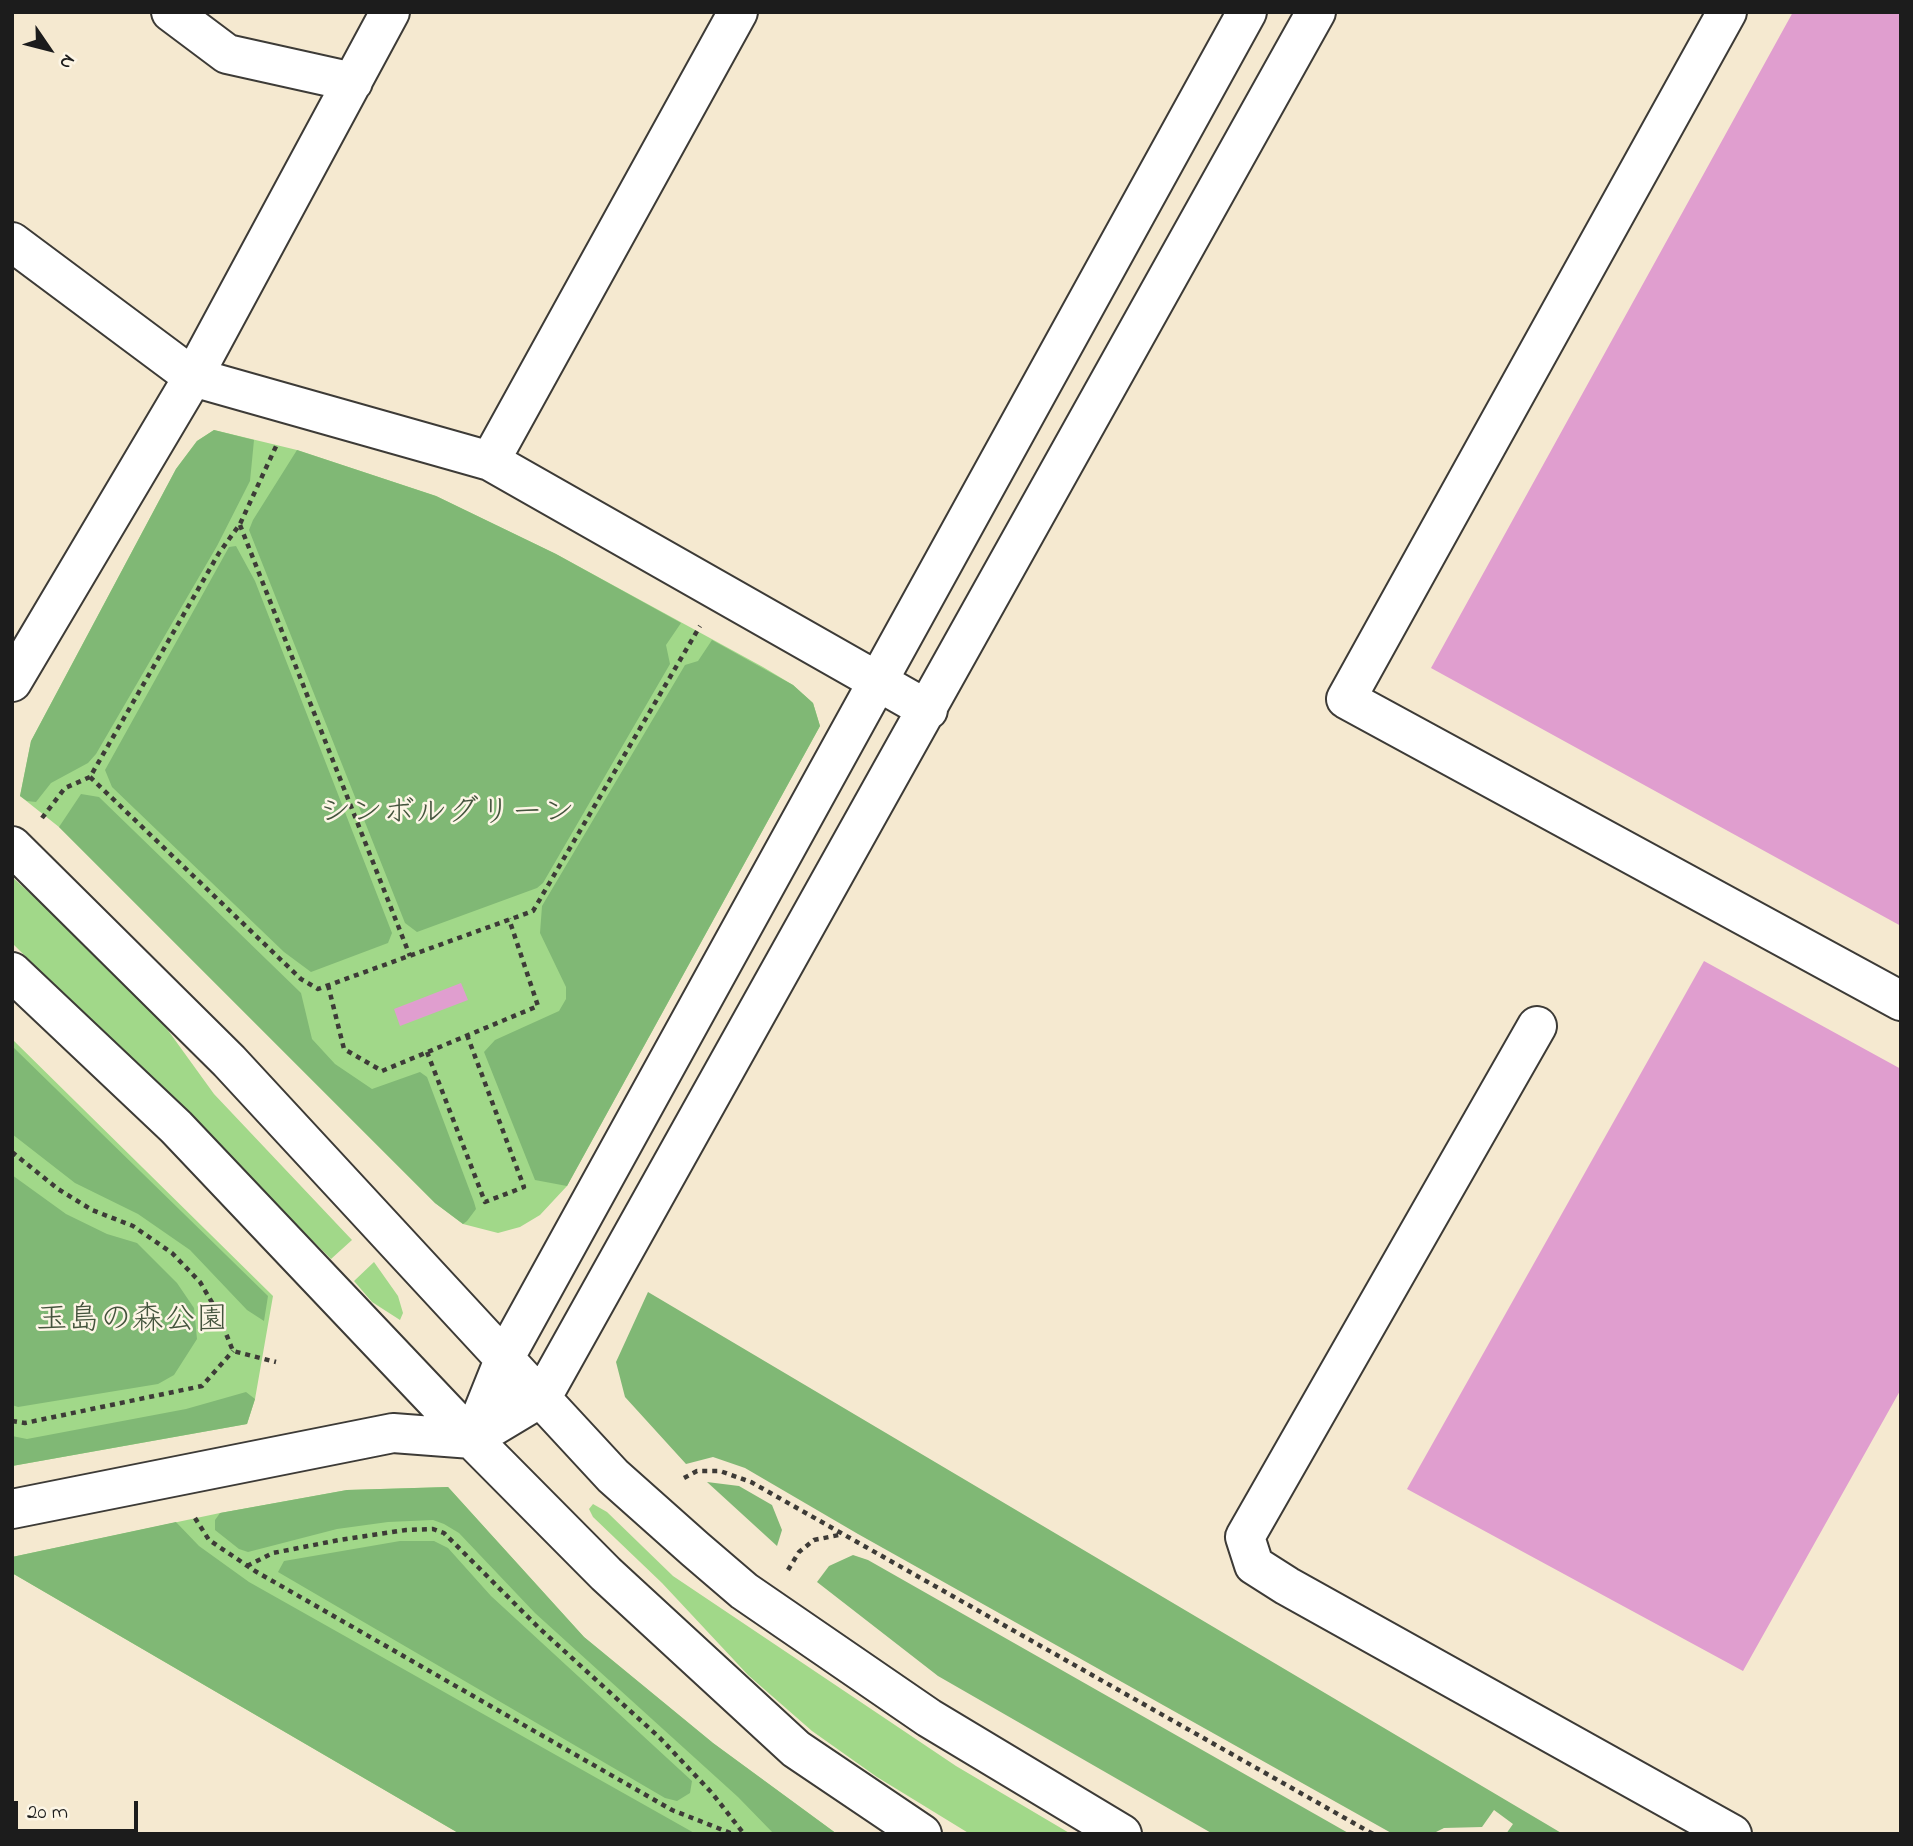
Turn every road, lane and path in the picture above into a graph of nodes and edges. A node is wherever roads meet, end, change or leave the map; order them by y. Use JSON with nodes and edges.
{"nodes":[{"id":1,"x":171,"y":12,"type":"edge"},
{"id":2,"x":390,"y":12,"type":"edge"},
{"id":3,"x":738,"y":12,"type":"edge"},
{"id":4,"x":1247,"y":12,"type":"edge"},
{"id":5,"x":1317,"y":12,"type":"edge"},
{"id":6,"x":1727,"y":12,"type":"edge"},
{"id":7,"x":353,"y":82,"type":"junction"},
{"id":8,"x":12,"y":243,"type":"edge"},
{"id":9,"x":193,"y":377,"type":"junction"},
{"id":10,"x":292,"y":405,"type":"junction"},
{"id":11,"x":490,"y":461,"type":"junction"},
{"id":12,"x":240,"y":524,"type":"junction"},
{"id":13,"x":721,"y":592,"type":"junction"},
{"id":14,"x":12,"y":682,"type":"edge"},
{"id":15,"x":878,"y":683,"type":"junction"},
{"id":16,"x":928,"y":710,"type":"junction"},
{"id":17,"x":90,"y":778,"type":"junction"},
{"id":18,"x":26,"y":835,"type":"edge"},
{"id":19,"x":509,"y":919,"type":"junction"},
{"id":20,"x":410,"y":956,"type":"junction"},
{"id":21,"x":12,"y":972,"type":"edge"},
{"id":22,"x":328,"y":985,"type":"junction"},
{"id":23,"x":1901,"y":1001,"type":"edge"},
{"id":24,"x":1537,"y":1026,"type":"dead end"},
{"id":25,"x":467,"y":1035,"type":"junction"},
{"id":26,"x":427,"y":1052,"type":"junction"},
{"id":27,"x":12,"y":1152,"type":"edge"},
{"id":28,"x":233,"y":1351,"type":"junction"},
{"id":29,"x":505,"y":1357,"type":"junction"},
{"id":30,"x":276,"y":1362,"type":"dead end"},
{"id":31,"x":542,"y":1397,"type":"junction"},
{"id":32,"x":12,"y":1421,"type":"edge"},
{"id":33,"x":472,"y":1439,"type":"junction"},
{"id":34,"x":684,"y":1478,"type":"dead end"},
{"id":35,"x":12,"y":1509,"type":"edge"},
{"id":36,"x":195,"y":1518,"type":"dead end"},
{"id":37,"x":839,"y":1534,"type":"junction"},
{"id":38,"x":247,"y":1566,"type":"junction"},
{"id":39,"x":788,"y":1570,"type":"dead end"},
{"id":40,"x":733,"y":1834,"type":"edge"},
{"id":41,"x":744,"y":1834,"type":"edge"},
{"id":42,"x":922,"y":1834,"type":"edge"},
{"id":43,"x":1122,"y":1834,"type":"edge"},
{"id":44,"x":1373,"y":1834,"type":"edge"},
{"id":45,"x":1732,"y":1834,"type":"edge"}],
"edges":[{"from":1,"to":7,"type":"street"},
{"from":2,"to":7,"type":"street"},
{"from":3,"to":11,"type":"street"},
{"from":4,"to":15,"type":"street"},
{"from":5,"to":16,"type":"street"},
{"from":6,"to":23,"type":"street"},
{"from":7,"to":9,"type":"street"},
{"from":8,"to":9,"type":"street"},
{"from":9,"to":10,"type":"street"},
{"from":9,"to":14,"type":"street"},
{"from":10,"to":11,"type":"street"},
{"from":10,"to":12,"type":"path"},
{"from":11,"to":13,"type":"street"},
{"from":12,"to":17,"type":"path"},
{"from":12,"to":20,"type":"path"},
{"from":13,"to":15,"type":"street"},
{"from":13,"to":19,"type":"path"},
{"from":15,"to":16,"type":"street"},
{"from":15,"to":29,"type":"street"},
{"from":16,"to":31,"type":"street"},
{"from":17,"to":18,"type":"path"},
{"from":17,"to":22,"type":"path"},
{"from":18,"to":29,"type":"street"},
{"from":19,"to":20,"type":"path"},
{"from":19,"to":25,"type":"path"},
{"from":20,"to":22,"type":"path"},
{"from":21,"to":33,"type":"street"},
{"from":22,"to":26,"type":"path"},
{"from":24,"to":45,"type":"street"},
{"from":25,"to":26,"type":"path"},
{"from":25,"to":26,"type":"path"},
{"from":27,"to":28,"type":"path"},
{"from":28,"to":30,"type":"path"},
{"from":28,"to":32,"type":"path"},
{"from":29,"to":31,"type":"street"},
{"from":29,"to":33,"type":"street"},
{"from":31,"to":33,"type":"street"},
{"from":31,"to":43,"type":"street"},
{"from":33,"to":35,"type":"street"},
{"from":33,"to":42,"type":"street"},
{"from":34,"to":37,"type":"path"},
{"from":36,"to":38,"type":"path"},
{"from":37,"to":39,"type":"path"},
{"from":37,"to":44,"type":"path"},
{"from":38,"to":40,"type":"path"},
{"from":38,"to":41,"type":"path"}]}
